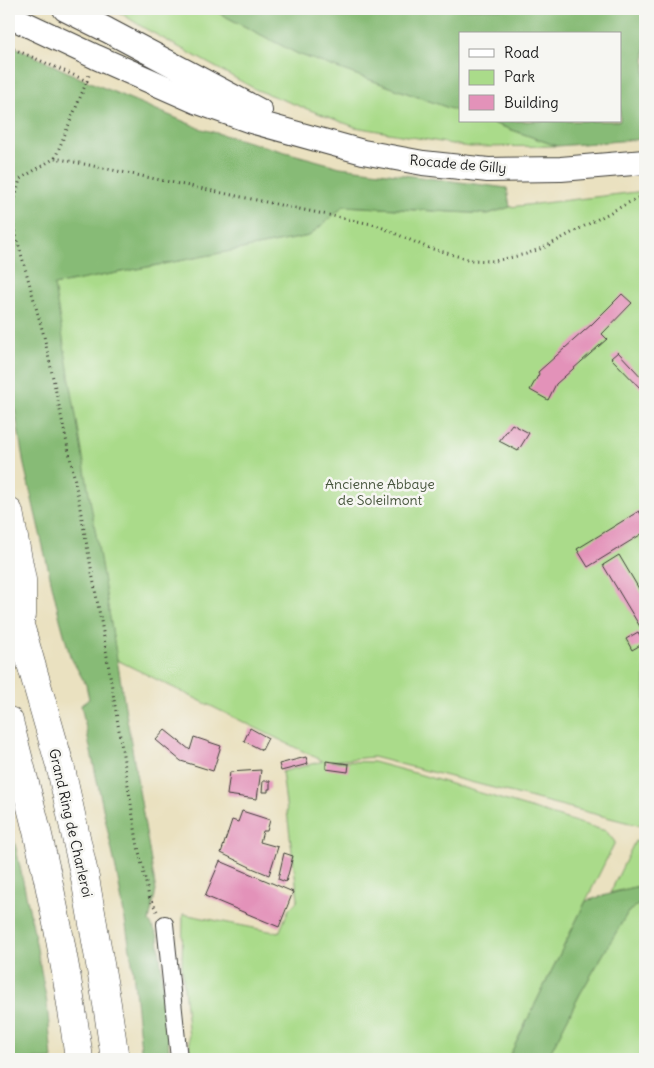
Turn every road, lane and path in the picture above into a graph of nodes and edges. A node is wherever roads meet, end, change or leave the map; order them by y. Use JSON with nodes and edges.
{"nodes":[{"id":1,"x":65,"y":9,"type":"edge"},
{"id":2,"x":9,"y":16,"type":"edge"},
{"id":3,"x":87,"y":81,"type":"dead end"},
{"id":4,"x":304,"y":135,"type":"junction"},
{"id":5,"x":55,"y":158,"type":"junction"},
{"id":6,"x":645,"y":162,"type":"edge"},
{"id":7,"x":645,"y":194,"type":"edge"},
{"id":8,"x":10,"y":215,"type":"edge"},
{"id":9,"x":9,"y":512,"type":"edge"},
{"id":10,"x":9,"y":592,"type":"edge"},
{"id":11,"x":22,"y":632,"type":"junction"},
{"id":12,"x":9,"y":721,"type":"edge"},
{"id":13,"x":9,"y":764,"type":"edge"},
{"id":14,"x":38,"y":832,"type":"junction"},
{"id":15,"x":166,"y":924,"type":"joint"},
{"id":16,"x":79,"y":1059,"type":"edge"},
{"id":17,"x":115,"y":1059,"type":"edge"},
{"id":18,"x":179,"y":1059,"type":"edge"}],
"edges":[{"from":1,"to":4,"type":"main road"},
{"from":2,"to":4,"type":"main road"},
{"from":3,"to":5,"type":"path"},
{"from":4,"to":6,"type":"main road","name":"Rocade de Gilly"},
{"from":5,"to":7,"type":"path"},
{"from":5,"to":8,"type":"path"},
{"from":8,"to":15,"type":"path"},
{"from":9,"to":11,"type":"highway"},
{"from":10,"to":11,"type":"highway","name":"Grand Ring de Charleroi"},
{"from":11,"to":17,"type":"highway","name":"Grand Ring de Charleroi"},
{"from":12,"to":14,"type":"highway"},
{"from":13,"to":14,"type":"highway"},
{"from":14,"to":16,"type":"highway"},
{"from":15,"to":18,"type":"street"}]}
